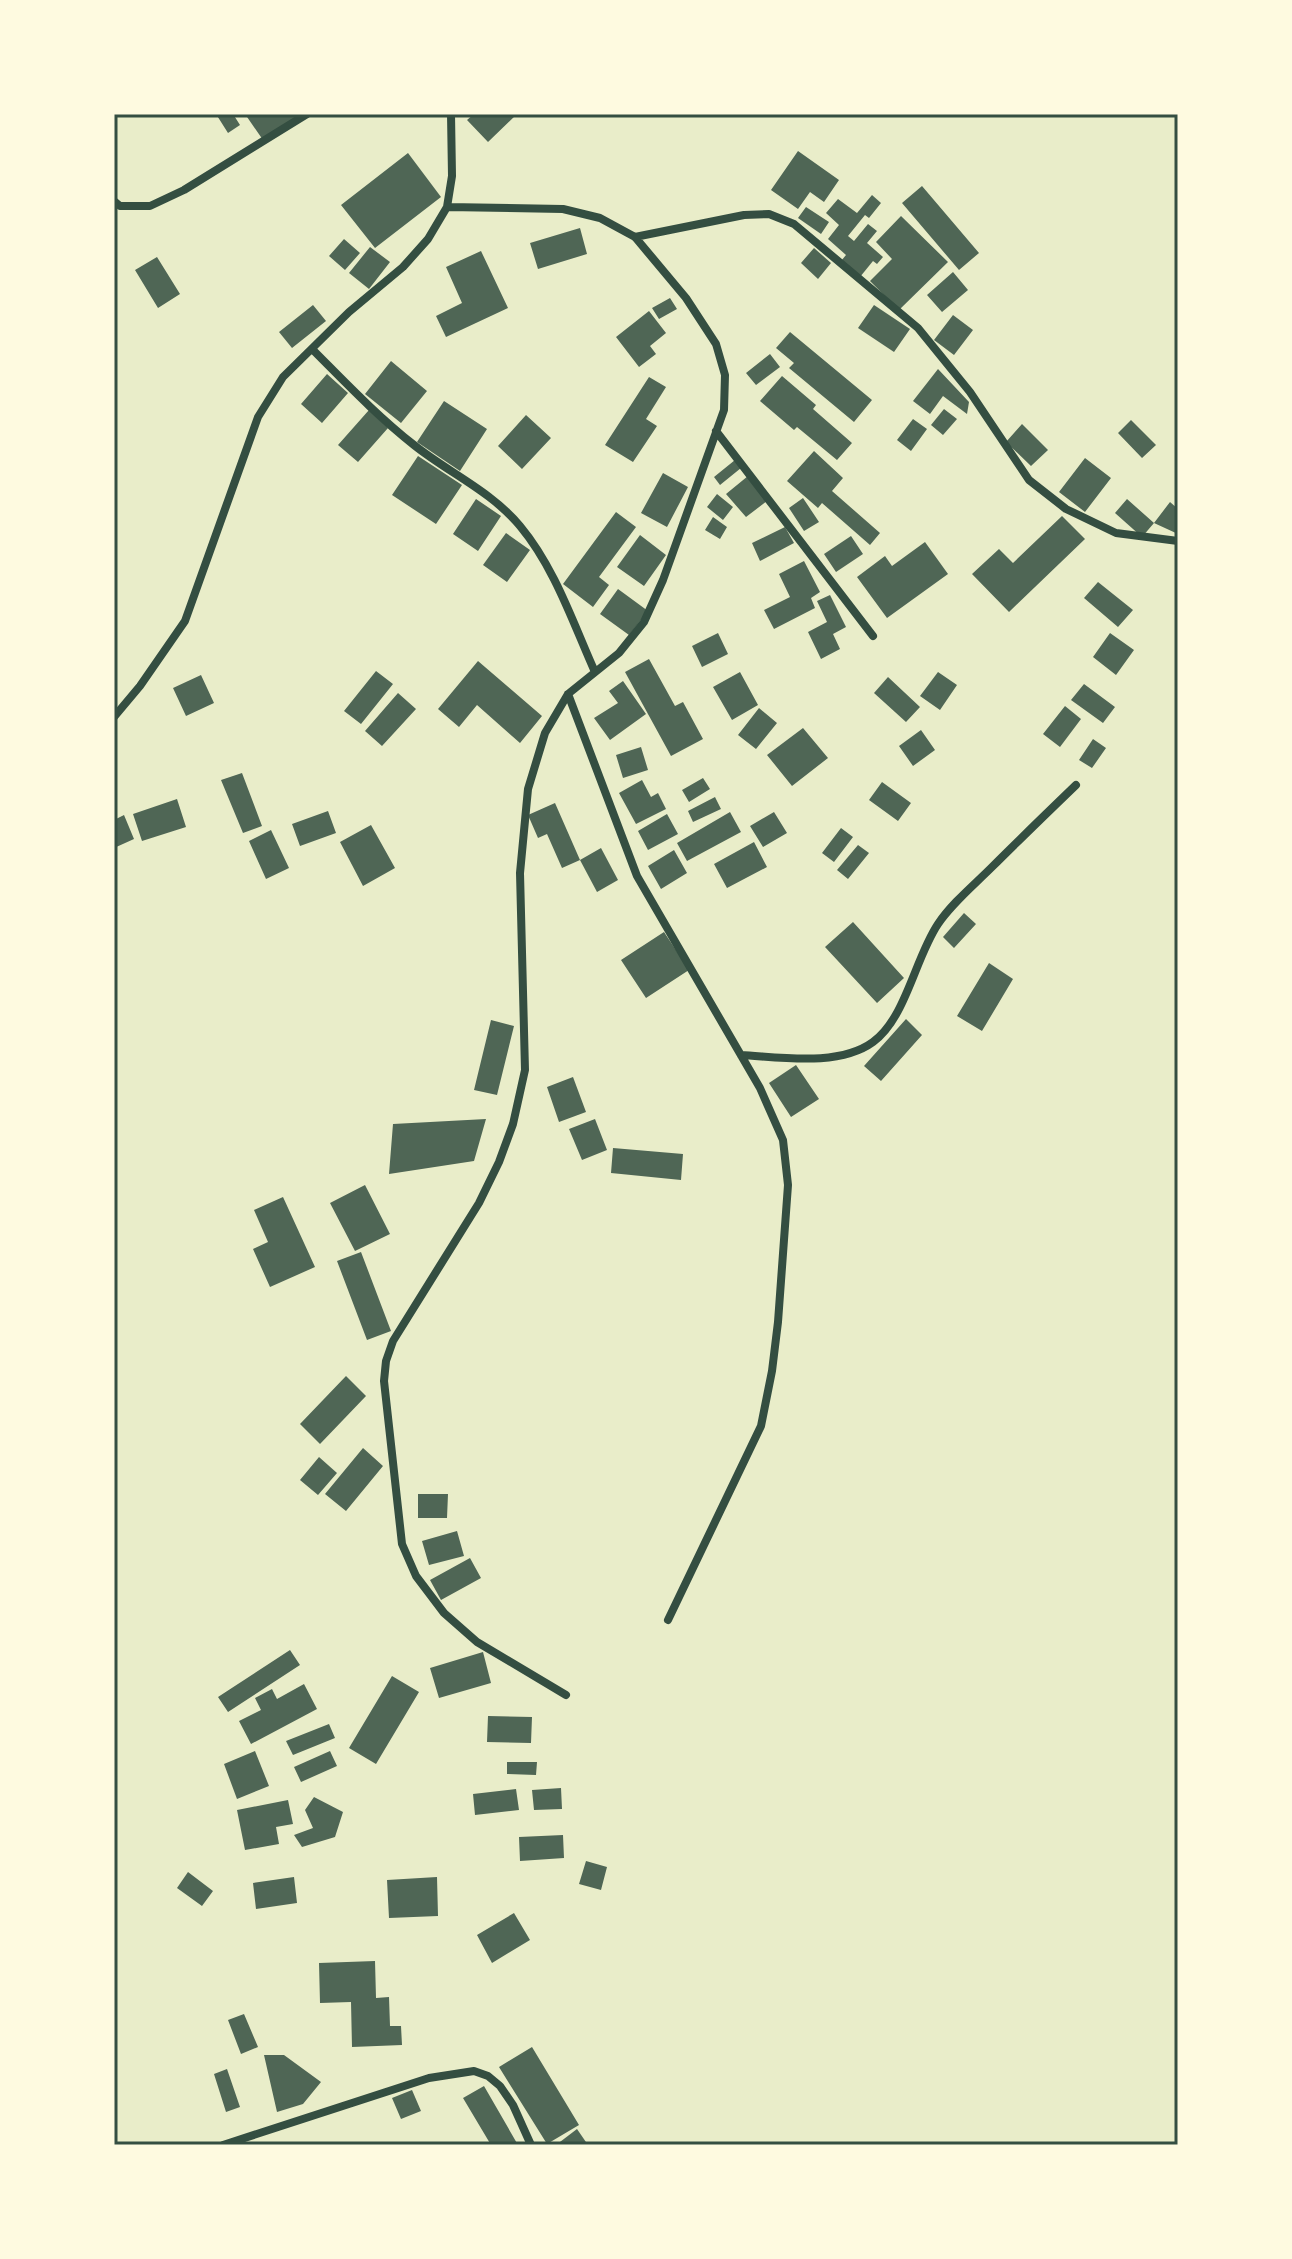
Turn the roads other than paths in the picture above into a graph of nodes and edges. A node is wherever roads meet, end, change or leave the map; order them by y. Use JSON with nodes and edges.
{"nodes":[{"id":1,"x":307,"y":114,"type":"edge"},
{"id":2,"x":450,"y":116,"type":"edge"},
{"id":3,"x":116,"y":206,"type":"edge"},
{"id":4,"x":447,"y":207,"type":"junction"},
{"id":5,"x":635,"y":237,"type":"junction"},
{"id":6,"x":312,"y":349,"type":"junction"},
{"id":7,"x":716,"y":431,"type":"junction"},
{"id":8,"x":1178,"y":541,"type":"edge"},
{"id":9,"x":873,"y":636,"type":"dead end"},
{"id":10,"x":595,"y":672,"type":"junction"},
{"id":11,"x":568,"y":694,"type":"junction"},
{"id":12,"x":114,"y":717,"type":"edge"},
{"id":13,"x":1076,"y":785,"type":"dead end"},
{"id":14,"x":741,"y":1055,"type":"junction"},
{"id":15,"x":668,"y":1620,"type":"dead end"},
{"id":16,"x":566,"y":1695,"type":"dead end"},
{"id":17,"x":223,"y":2145,"type":"edge"},
{"id":18,"x":531,"y":2145,"type":"edge"}],
"edges":[{"from":1,"to":3,"type":"street"},
{"from":2,"to":4,"type":"street"},
{"from":4,"to":5,"type":"street"},
{"from":4,"to":6,"type":"street"},
{"from":5,"to":7,"type":"street"},
{"from":5,"to":8,"type":"street"},
{"from":6,"to":10,"type":"street"},
{"from":6,"to":12,"type":"street"},
{"from":7,"to":9,"type":"street"},
{"from":7,"to":10,"type":"street"},
{"from":10,"to":11,"type":"street"},
{"from":11,"to":14,"type":"street"},
{"from":11,"to":16,"type":"street"},
{"from":13,"to":14,"type":"street"},
{"from":14,"to":15,"type":"street"},
{"from":17,"to":18,"type":"street"}]}
